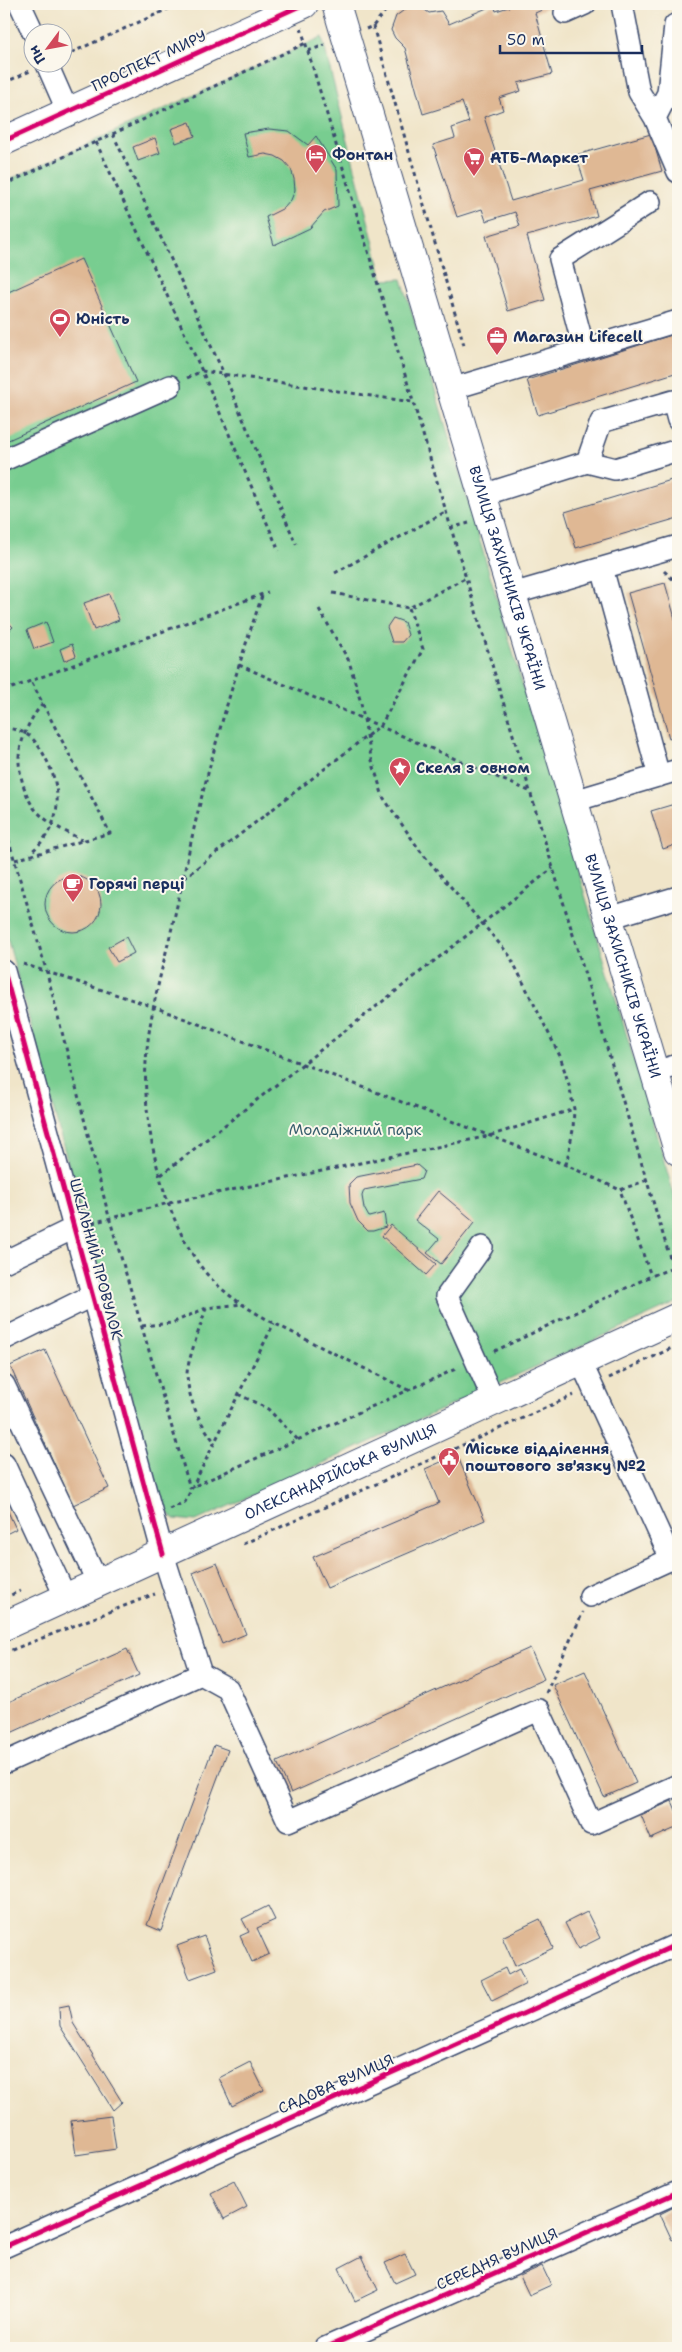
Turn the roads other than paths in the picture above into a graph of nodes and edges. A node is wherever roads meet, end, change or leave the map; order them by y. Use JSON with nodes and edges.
{"nodes":[{"id":1,"x":20,"y":4,"type":"edge"},
{"id":2,"x":304,"y":4,"type":"edge"},
{"id":3,"x":336,"y":4,"type":"edge"},
{"id":4,"x":585,"y":4,"type":"edge"},
{"id":5,"x":622,"y":4,"type":"edge"},
{"id":6,"x":565,"y":13,"type":"dead end"},
{"id":7,"x":28,"y":22,"type":"edge"},
{"id":8,"x":675,"y":25,"type":"dead end"},
{"id":9,"x":55,"y":72,"type":"edge"},
{"id":10,"x":68,"y":112,"type":"junction"},
{"id":11,"x":655,"y":118,"type":"junction"},
{"id":12,"x":4,"y":141,"type":"edge"},
{"id":13,"x":678,"y":172,"type":"edge"},
{"id":14,"x":650,"y":202,"type":"dead end"},
{"id":15,"x":678,"y":321,"type":"edge"},
{"id":16,"x":584,"y":349,"type":"junction"},
{"id":17,"x":170,"y":386,"type":"dead end"},
{"id":18,"x":451,"y":390,"type":"junction"},
{"id":19,"x":678,"y":420,"type":"edge"},
{"id":20,"x":678,"y":450,"type":"edge"},
{"id":21,"x":4,"y":460,"type":"edge"},
{"id":22,"x":587,"y":462,"type":"junction"},
{"id":23,"x":482,"y":495,"type":"junction"},
{"id":24,"x":678,"y":546,"type":"edge"},
{"id":25,"x":602,"y":568,"type":"junction"},
{"id":26,"x":512,"y":594,"type":"junction"},
{"id":27,"x":668,"y":773,"type":"edge"},
{"id":28,"x":574,"y":802,"type":"junction"},
{"id":29,"x":678,"y":897,"type":"edge"},
{"id":30,"x":609,"y":918,"type":"junction"},
{"id":31,"x":12,"y":967,"type":"edge"},
{"id":32,"x":666,"y":1069,"type":"edge"},
{"id":33,"x":678,"y":1151,"type":"edge"},
{"id":34,"x":74,"y":1228,"type":"junction"},
{"id":35,"x":482,"y":1247,"type":"dead end"},
{"id":36,"x":4,"y":1262,"type":"edge"},
{"id":37,"x":93,"y":1295,"type":"junction"},
{"id":38,"x":678,"y":1317,"type":"edge"},
{"id":39,"x":4,"y":1339,"type":"edge"},
{"id":40,"x":581,"y":1362,"type":"junction"},
{"id":41,"x":4,"y":1385,"type":"edge"},
{"id":42,"x":494,"y":1401,"type":"junction"},
{"id":43,"x":4,"y":1464,"type":"edge"},
{"id":44,"x":163,"y":1554,"type":"junction"},
{"id":45,"x":98,"y":1583,"type":"junction"},
{"id":46,"x":590,"y":1596,"type":"road end"},
{"id":47,"x":66,"y":1598,"type":"junction"},
{"id":48,"x":4,"y":1626,"type":"edge"},
{"id":49,"x":201,"y":1674,"type":"junction"},
{"id":50,"x":4,"y":1763,"type":"edge"},
{"id":51,"x":678,"y":1785,"type":"edge"},
{"id":52,"x":678,"y":1944,"type":"edge"},
{"id":53,"x":678,"y":2192,"type":"edge"},
{"id":54,"x":4,"y":2247,"type":"edge"},
{"id":55,"x":325,"y":2348,"type":"edge"}],
"edges":[{"from":1,"to":7,"type":"street"},
{"from":2,"to":10,"type":"main road","name":"ПРОСПЕКТ МИРУ"},
{"from":3,"to":18,"type":"main road","name":"ВУЛИЦЯ ЗАХИСНИКІВ УКРАЇНИ"},
{"from":4,"to":6,"type":"street"},
{"from":5,"to":11,"type":"street"},
{"from":8,"to":11,"type":"street"},
{"from":9,"to":10,"type":"street"},
{"from":10,"to":12,"type":"main road","name":"ПРОСПЕКТ МИРУ"},
{"from":11,"to":13,"type":"street"},
{"from":14,"to":16,"type":"street"},
{"from":15,"to":16,"type":"street"},
{"from":16,"to":18,"type":"street"},
{"from":17,"to":21,"type":"street"},
{"from":18,"to":23,"type":"main road","name":"ВУЛИЦЯ ЗАХИСНИКІВ УКРАЇНИ"},
{"from":19,"to":22,"type":"street"},
{"from":20,"to":22,"type":"street"},
{"from":22,"to":23,"type":"street"},
{"from":23,"to":26,"type":"main road","name":"ВУЛИЦЯ ЗАХИСНИКІВ УКРАЇНИ"},
{"from":24,"to":25,"type":"street"},
{"from":25,"to":26,"type":"street"},
{"from":25,"to":27,"type":"street"},
{"from":26,"to":28,"type":"main road","name":"ВУЛИЦЯ ЗАХИСНИКІВ УКРАЇНИ"},
{"from":27,"to":28,"type":"street"},
{"from":28,"to":30,"type":"main road","name":"ВУЛИЦЯ ЗАХИСНИКІВ УКРАЇНИ"},
{"from":29,"to":30,"type":"street"},
{"from":30,"to":32,"type":"main road","name":"ВУЛИЦЯ ЗАХИСНИКІВ УКРАЇНИ"},
{"from":31,"to":34,"type":"street","name":"ШКІЛЬНИЙ ПРОВУЛОК"},
{"from":32,"to":33,"type":"main road","name":"ВУЛИЦЯ ЗАХИСНИКІВ УКРАЇНИ"},
{"from":34,"to":36,"type":"street"},
{"from":34,"to":37,"type":"street","name":"ШКІЛЬНИЙ ПРОВУЛОК"},
{"from":35,"to":42,"type":"street"},
{"from":37,"to":39,"type":"street"},
{"from":37,"to":44,"type":"street","name":"ШКІЛЬНИЙ ПРОВУЛОК"},
{"from":38,"to":40,"type":"main road","name":"ОЛЕКСАНДРІЙСЬКА ВУЛИЦЯ"},
{"from":40,"to":42,"type":"main road","name":"ОЛЕКСАНДРІЙСЬКА ВУЛИЦЯ"},
{"from":40,"to":46,"type":"street"},
{"from":41,"to":45,"type":"street"},
{"from":42,"to":44,"type":"main road","name":"ОЛЕКСАНДРІЙСЬКА ВУЛИЦЯ"},
{"from":43,"to":47,"type":"street"},
{"from":44,"to":45,"type":"main road","name":"ОЛЕКСАНДРІЙСЬКА ВУЛИЦЯ"},
{"from":44,"to":49,"type":"street","name":"ШКІЛЬНИЙ ПРОВУЛОК"},
{"from":45,"to":47,"type":"main road","name":"ОЛЕКСАНДРІЙСЬКА ВУЛИЦЯ"},
{"from":47,"to":48,"type":"main road","name":"ОЛЕКСАНДРІЙСЬКА ВУЛИЦЯ"},
{"from":49,"to":50,"type":"street"},
{"from":49,"to":51,"type":"street"},
{"from":52,"to":54,"type":"street","name":"САДОВА ВУЛИЦЯ"},
{"from":53,"to":55,"type":"street","name":"СЕРЕДНЯ ВУЛИЦЯ"}]}
